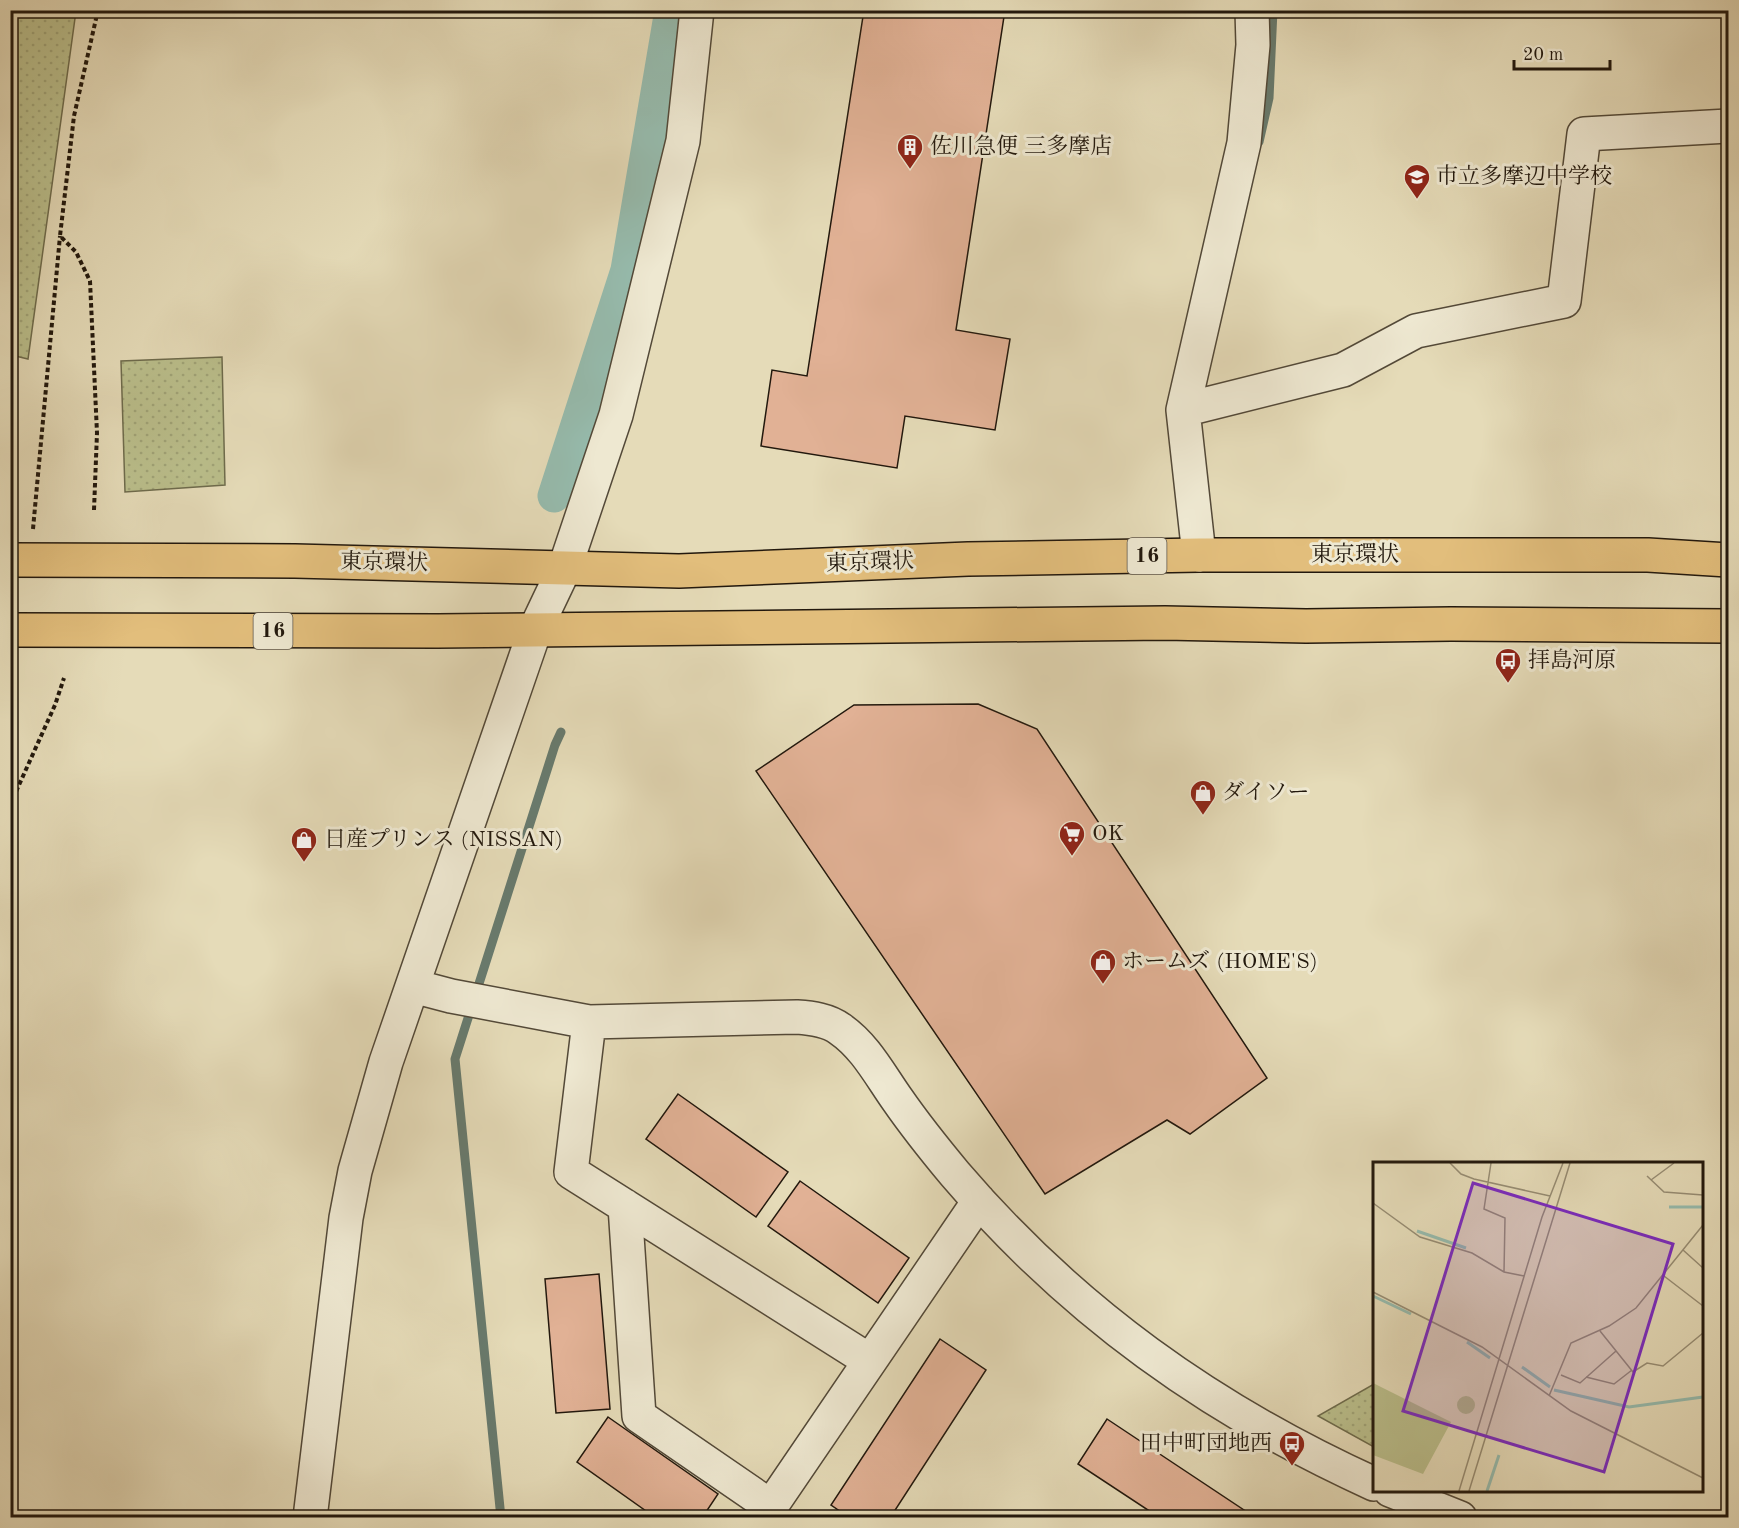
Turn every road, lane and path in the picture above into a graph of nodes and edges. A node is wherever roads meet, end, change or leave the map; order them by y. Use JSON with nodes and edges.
{"nodes":[{"id":1,"x":98,"y":10,"type":"edge"},
{"id":2,"x":698,"y":10,"type":"edge"},
{"id":3,"x":1252,"y":10,"type":"edge"},
{"id":4,"x":1728,"y":126,"type":"edge"},
{"id":5,"x":60,"y":236,"type":"junction"},
{"id":6,"x":1183,"y":410,"type":"junction"},
{"id":7,"x":94,"y":510,"type":"dead end"},
{"id":8,"x":1198,"y":555,"type":"junction"},
{"id":9,"x":20,"y":560,"type":"edge"},
{"id":10,"x":1728,"y":560,"type":"edge"},
{"id":11,"x":565,"y":567,"type":"junction"},
{"id":12,"x":1728,"y":626,"type":"edge"},
{"id":13,"x":10,"y":630,"type":"edge"},
{"id":14,"x":535,"y":630,"type":"junction"},
{"id":15,"x":64,"y":678,"type":"dead end"},
{"id":16,"x":10,"y":805,"type":"edge"},
{"id":17,"x":413,"y":986,"type":"junction"},
{"id":18,"x":589,"y":1022,"type":"junction"},
{"id":19,"x":979,"y":1202,"type":"junction"},
{"id":20,"x":625,"y":1206,"type":"junction"},
{"id":21,"x":870,"y":1361,"type":"junction"},
{"id":22,"x":1373,"y":1484,"type":"edge"},
{"id":23,"x":1393,"y":1492,"type":"edge"},
{"id":24,"x":766,"y":1512,"type":"edge"},
{"id":25,"x":310,"y":1518,"type":"edge"},
{"id":26,"x":1460,"y":1518,"type":"edge"}],
"edges":[{"from":1,"to":5,"type":"path"},
{"from":2,"to":11,"type":"street"},
{"from":3,"to":6,"type":"street"},
{"from":4,"to":6,"type":"street"},
{"from":5,"to":7,"type":"path"},
{"from":5,"to":9,"type":"path"},
{"from":6,"to":8,"type":"street"},
{"from":8,"to":10,"type":"highway","name":"東京環状","number":"16"},
{"from":8,"to":11,"type":"highway","name":"東京環状","number":"16"},
{"from":9,"to":11,"type":"highway","name":"東京環状","number":"16"},
{"from":11,"to":14,"type":"street"},
{"from":12,"to":14,"type":"highway","number":"16"},
{"from":13,"to":14,"type":"highway","number":"16"},
{"from":14,"to":17,"type":"street"},
{"from":15,"to":16,"type":"path"},
{"from":17,"to":18,"type":"street"},
{"from":17,"to":25,"type":"street"},
{"from":18,"to":19,"type":"street"},
{"from":18,"to":20,"type":"street"},
{"from":19,"to":21,"type":"street"},
{"from":19,"to":22,"type":"street"},
{"from":20,"to":21,"type":"street"},
{"from":20,"to":24,"type":"street"},
{"from":21,"to":24,"type":"street"},
{"from":23,"to":26,"type":"street"}]}
